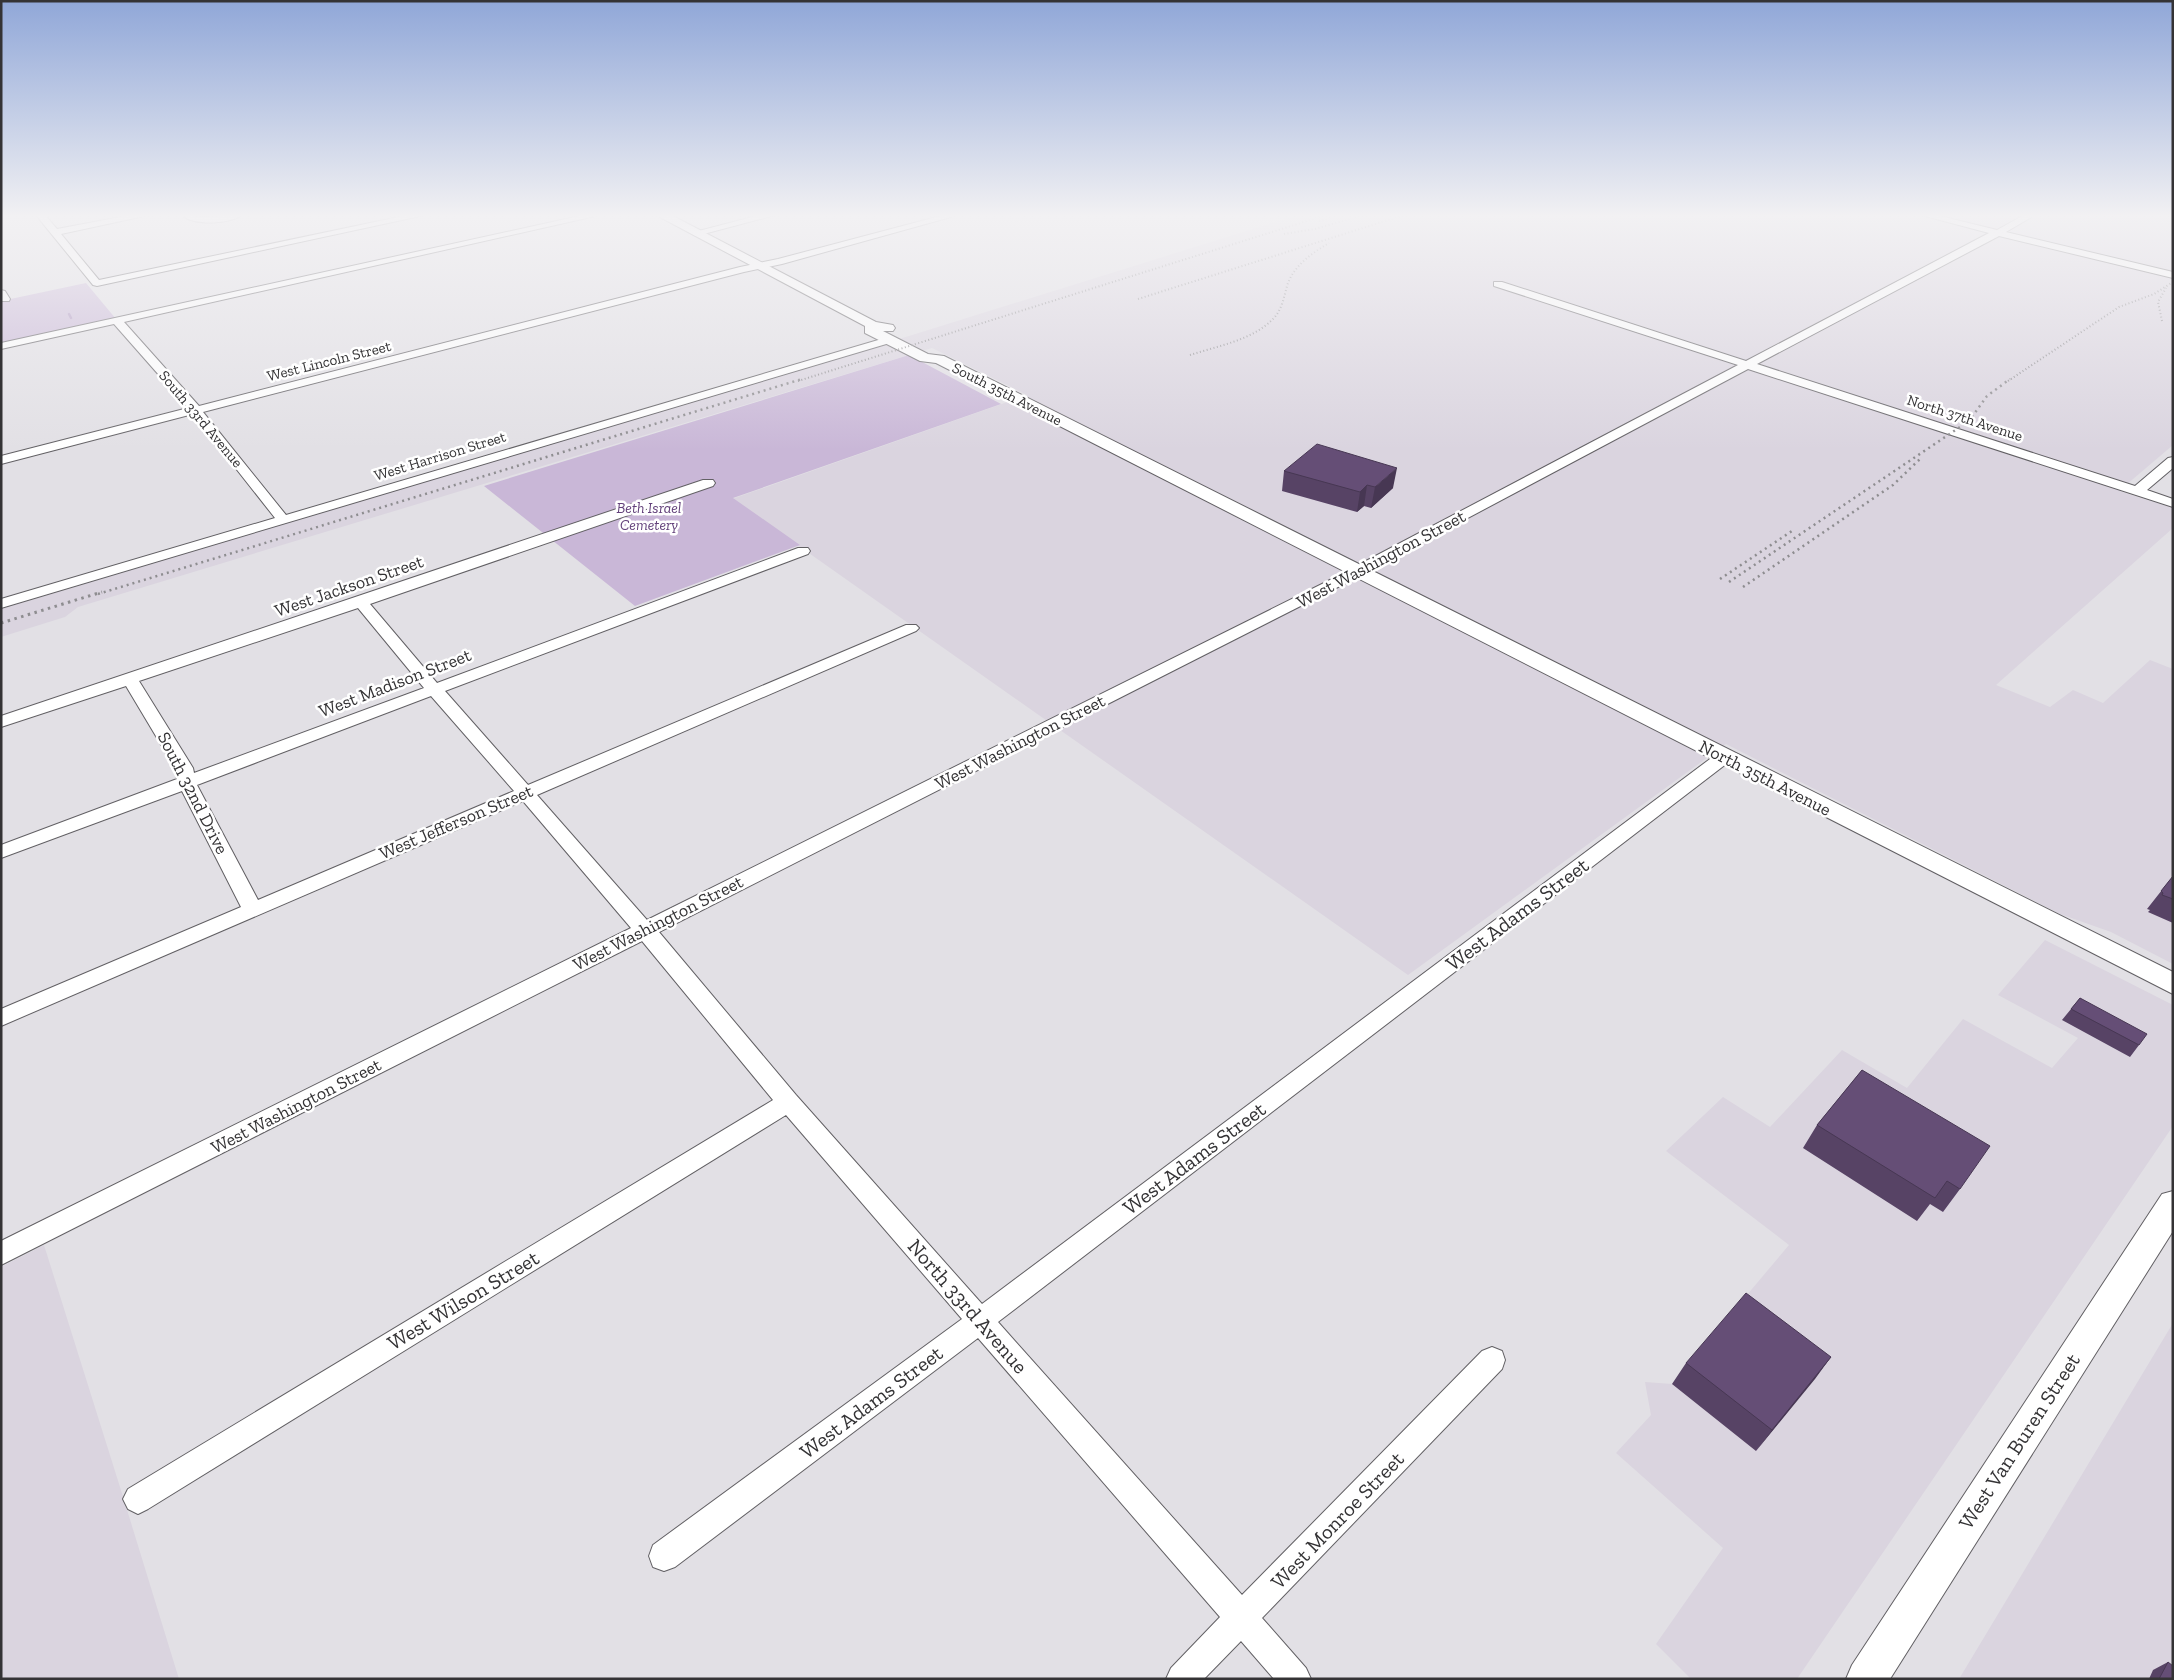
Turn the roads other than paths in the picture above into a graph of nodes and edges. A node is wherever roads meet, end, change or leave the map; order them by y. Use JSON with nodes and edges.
{"nodes":[{"id":1,"x":238,"y":293,"type":"edge"},
{"id":2,"x":653,"y":293,"type":"edge"},
{"id":3,"x":812,"y":293,"type":"edge"},
{"id":4,"x":1527,"y":293,"type":"edge"},
{"id":5,"x":1883,"y":293,"type":"edge"},
{"id":6,"x":117,"y":320,"type":"junction"},
{"id":7,"x":872,"y":325,"type":"junction"},
{"id":8,"x":889,"y":340,"type":"junction"},
{"id":9,"x":1,"y":346,"type":"edge"},
{"id":10,"x":939,"y":359,"type":"junction"},
{"id":11,"x":1748,"y":365,"type":"junction"},
{"id":12,"x":196,"y":410,"type":"junction"},
{"id":13,"x":1,"y":460,"type":"edge"},
{"id":14,"x":2173,"y":462,"type":"edge"},
{"id":15,"x":708,"y":483,"type":"dead end"},
{"id":16,"x":2138,"y":491,"type":"junction"},
{"id":17,"x":2173,"y":503,"type":"edge"},
{"id":18,"x":283,"y":520,"type":"junction"},
{"id":19,"x":803,"y":551,"type":"dead end"},
{"id":20,"x":1357,"y":572,"type":"junction"},
{"id":21,"x":361,"y":602,"type":"junction"},
{"id":22,"x":1,"y":604,"type":"edge"},
{"id":23,"x":911,"y":628,"type":"dead end"},
{"id":24,"x":130,"y":679,"type":"junction"},
{"id":25,"x":433,"y":690,"type":"junction"},
{"id":26,"x":1,"y":722,"type":"edge"},
{"id":27,"x":1724,"y":757,"type":"junction"},
{"id":28,"x":186,"y":782,"type":"junction"},
{"id":29,"x":526,"y":792,"type":"junction"},
{"id":30,"x":1,"y":852,"type":"edge"},
{"id":31,"x":253,"y":910,"type":"junction"},
{"id":32,"x":644,"y":930,"type":"junction"},
{"id":33,"x":2173,"y":984,"type":"edge"},
{"id":34,"x":1,"y":1018,"type":"edge"},
{"id":35,"x":788,"y":1102,"type":"junction"},
{"id":36,"x":2173,"y":1204,"type":"edge"},
{"id":37,"x":1,"y":1254,"type":"edge"},
{"id":38,"x":981,"y":1320,"type":"junction"},
{"id":39,"x":1492,"y":1360,"type":"dead end"},
{"id":40,"x":138,"y":1499,"type":"dead end"},
{"id":41,"x":664,"y":1556,"type":"dead end"},
{"id":42,"x":1242,"y":1618,"type":"junction"},
{"id":43,"x":1182,"y":1679,"type":"edge"},
{"id":44,"x":1294,"y":1679,"type":"edge"},
{"id":45,"x":1866,"y":1679,"type":"edge"}],
"edges":[{"from":1,"to":6,"type":"street"},
{"from":2,"to":12,"type":"street","name":"West Lincoln Street"},
{"from":3,"to":7,"type":"main road","name":"South 35th Avenue"},
{"from":4,"to":11,"type":"street","name":"North 37th Avenue"},
{"from":5,"to":11,"type":"street","name":"West Washington Street"},
{"from":6,"to":9,"type":"street"},
{"from":6,"to":12,"type":"street","name":"South 33rd Avenue"},
{"from":7,"to":8,"type":"main road"},
{"from":7,"to":10,"type":"main road","name":"South 35th Avenue"},
{"from":8,"to":10,"type":"main road"},
{"from":8,"to":18,"type":"street","name":"West Harrison Street"},
{"from":10,"to":20,"type":"main road","name":"South 35th Avenue"},
{"from":11,"to":16,"type":"street","name":"North 37th Avenue"},
{"from":11,"to":20,"type":"street","name":"West Washington Street"},
{"from":12,"to":13,"type":"street","name":"West Lincoln Street"},
{"from":12,"to":18,"type":"street","name":"South 33rd Avenue"},
{"from":14,"to":16,"type":"street"},
{"from":15,"to":21,"type":"street","name":"West Jackson Street"},
{"from":16,"to":17,"type":"street","name":"North 37th Avenue"},
{"from":18,"to":22,"type":"street","name":"West Harrison Street"},
{"from":19,"to":25,"type":"street","name":"West Madison Street"},
{"from":20,"to":27,"type":"main road","name":"North 35th Avenue"},
{"from":20,"to":32,"type":"street","name":"West Washington Street"},
{"from":21,"to":24,"type":"street","name":"West Jackson Street"},
{"from":21,"to":25,"type":"street"},
{"from":23,"to":29,"type":"street","name":"West Jefferson Street"},
{"from":24,"to":26,"type":"street","name":"West Jackson Street"},
{"from":24,"to":28,"type":"street","name":"South 32nd Drive"},
{"from":25,"to":28,"type":"street","name":"West Madison Street"},
{"from":25,"to":29,"type":"street"},
{"from":27,"to":33,"type":"main road","name":"North 35th Avenue"},
{"from":27,"to":38,"type":"street","name":"West Adams Street"},
{"from":28,"to":30,"type":"street","name":"West Madison Street"},
{"from":28,"to":31,"type":"street","name":"South 32nd Drive"},
{"from":29,"to":31,"type":"street","name":"West Jefferson Street"},
{"from":29,"to":32,"type":"street"},
{"from":31,"to":34,"type":"street","name":"West Jefferson Street"},
{"from":32,"to":35,"type":"street","name":"North 33rd Avenue"},
{"from":32,"to":37,"type":"street","name":"West Washington Street"},
{"from":35,"to":38,"type":"street","name":"North 33rd Avenue"},
{"from":35,"to":40,"type":"street","name":"West Wilson Street"},
{"from":36,"to":45,"type":"main road","name":"West Van Buren Street"},
{"from":38,"to":41,"type":"street","name":"West Adams Street"},
{"from":38,"to":42,"type":"street","name":"North 33rd Avenue"},
{"from":39,"to":42,"type":"street","name":"West Monroe Street"},
{"from":42,"to":43,"type":"street","name":"West Monroe Street"},
{"from":42,"to":44,"type":"street","name":"North 33rd Avenue"}]}
